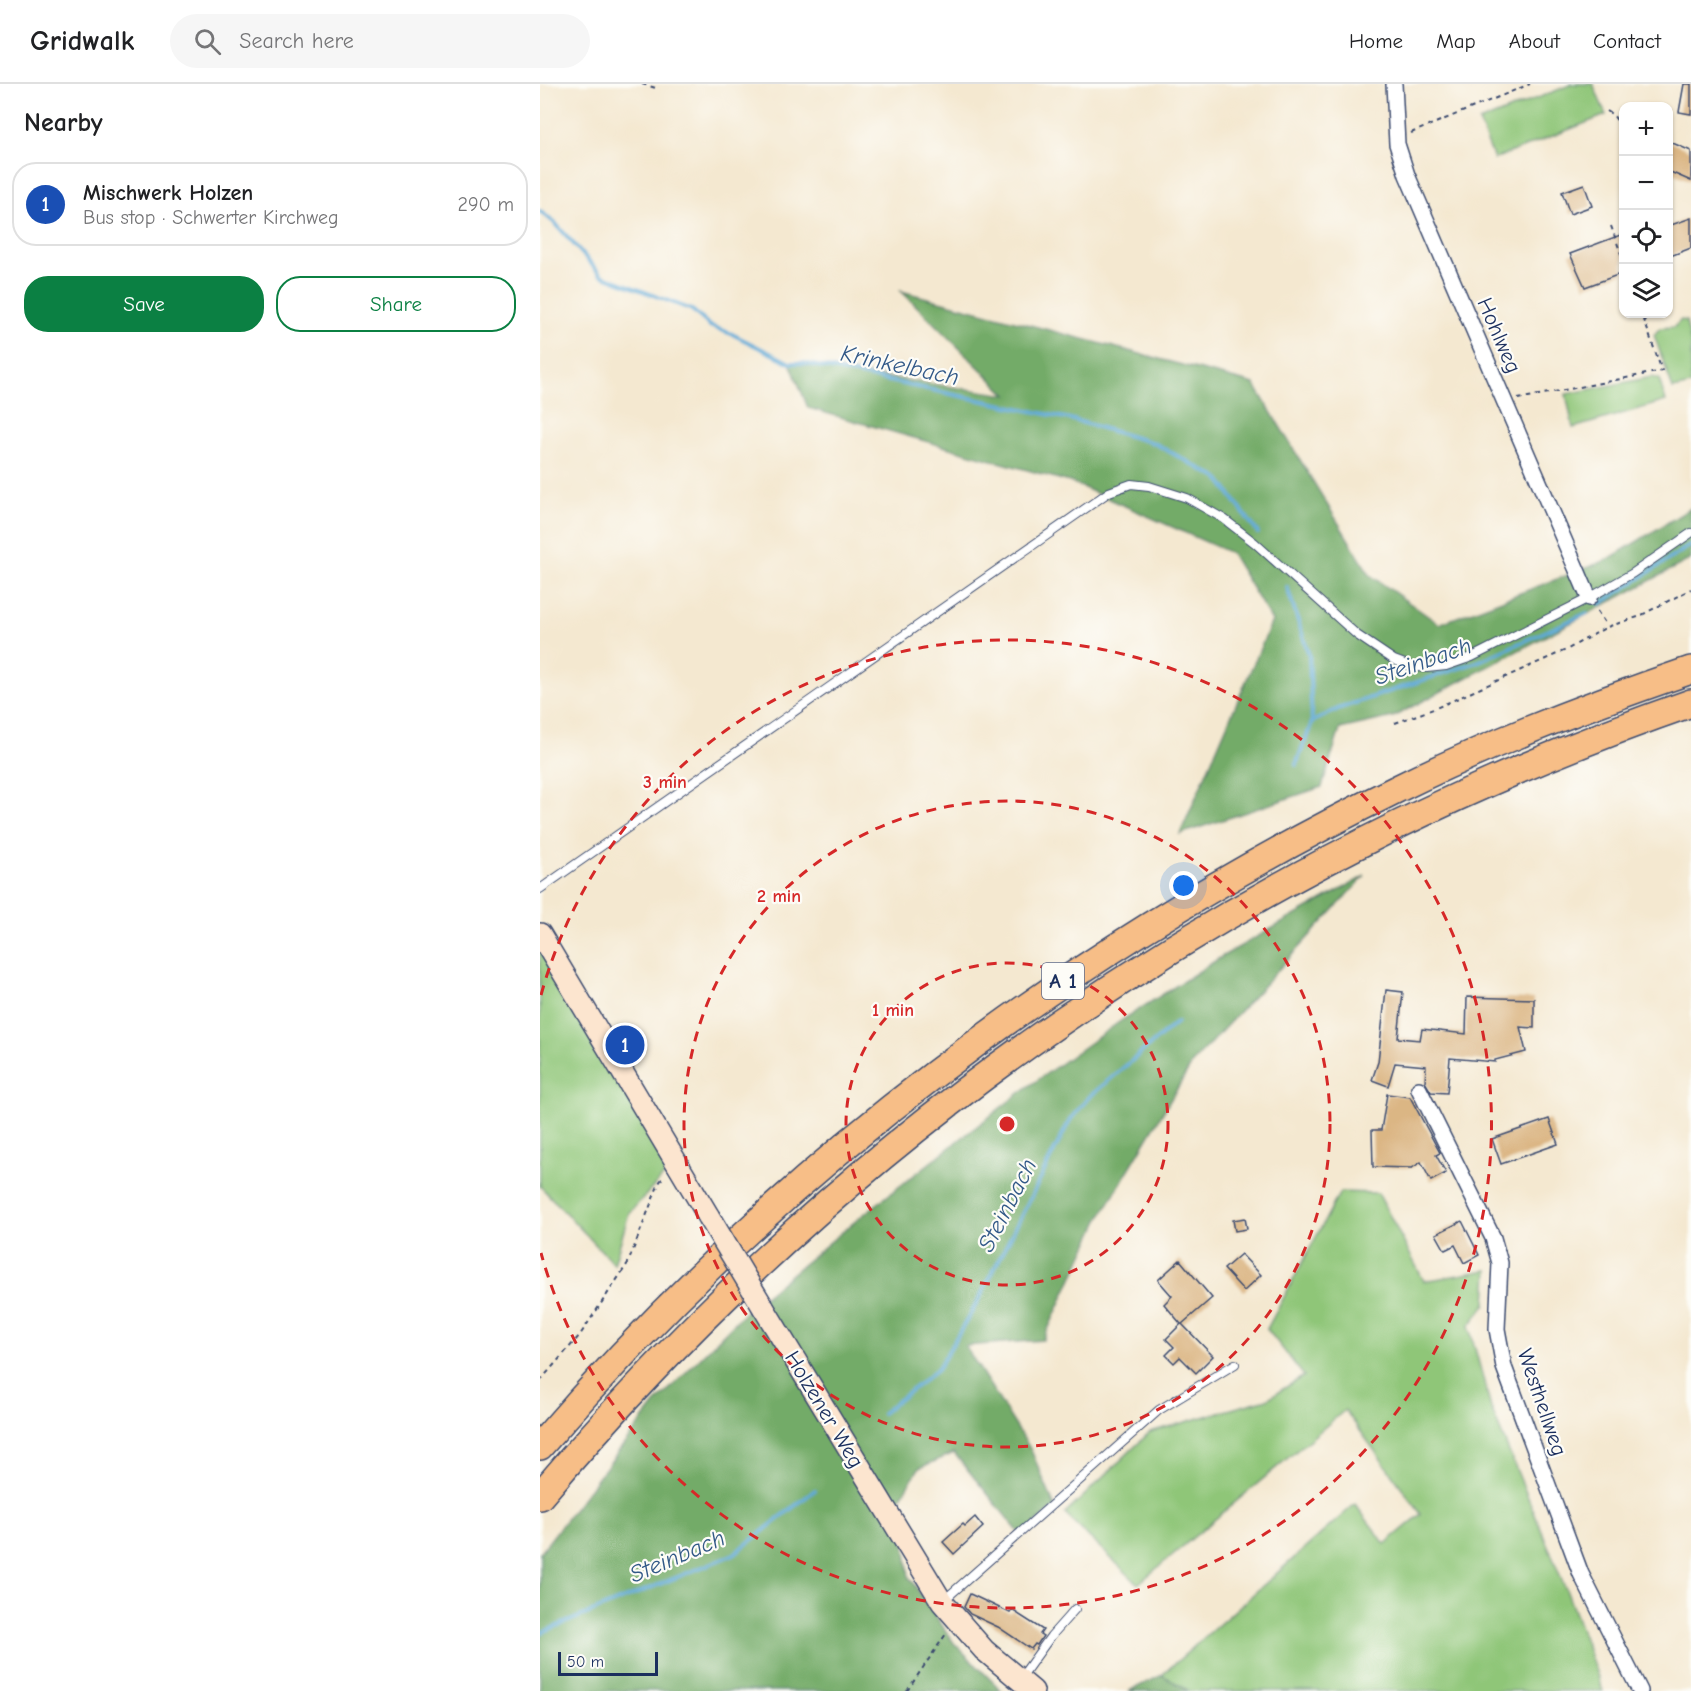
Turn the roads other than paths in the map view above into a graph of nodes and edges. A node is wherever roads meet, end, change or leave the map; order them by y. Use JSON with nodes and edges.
{"nodes":[{"id":1,"x":1394,"y":84,"type":"edge"},
{"id":2,"x":1691,"y":533,"type":"edge"},
{"id":3,"x":1589,"y":598,"type":"junction"},
{"id":4,"x":1691,"y":669,"type":"edge"},
{"id":5,"x":1691,"y":703,"type":"edge"},
{"id":6,"x":540,"y":888,"type":"edge"},
{"id":7,"x":540,"y":934,"type":"edge"},
{"id":8,"x":1419,"y":1089,"type":"dead end"},
{"id":9,"x":1234,"y":1364,"type":"dead end"},
{"id":10,"x":540,"y":1446,"type":"edge"},
{"id":11,"x":540,"y":1496,"type":"edge"},
{"id":12,"x":942,"y":1602,"type":"junction"},
{"id":13,"x":1075,"y":1609,"type":"dead end"},
{"id":14,"x":1026,"y":1686,"type":"edge"},
{"id":15,"x":1640,"y":1691,"type":"edge"}],
"edges":[{"from":1,"to":3,"type":"street","name":"Hohlweg"},
{"from":2,"to":3,"type":"lane"},
{"from":3,"to":6,"type":"lane"},
{"from":4,"to":10,"type":"highway","number":"A 1"},
{"from":5,"to":11,"type":"highway","number":"A 1"},
{"from":7,"to":12,"type":"main road","name":"Holzener Weg","bridge":true},
{"from":8,"to":15,"type":"street","name":"Westhellweg"},
{"from":9,"to":12,"type":"lane"},
{"from":12,"to":14,"type":"main road","name":"Holzener Weg"},
{"from":13,"to":14,"type":"lane"}]}
